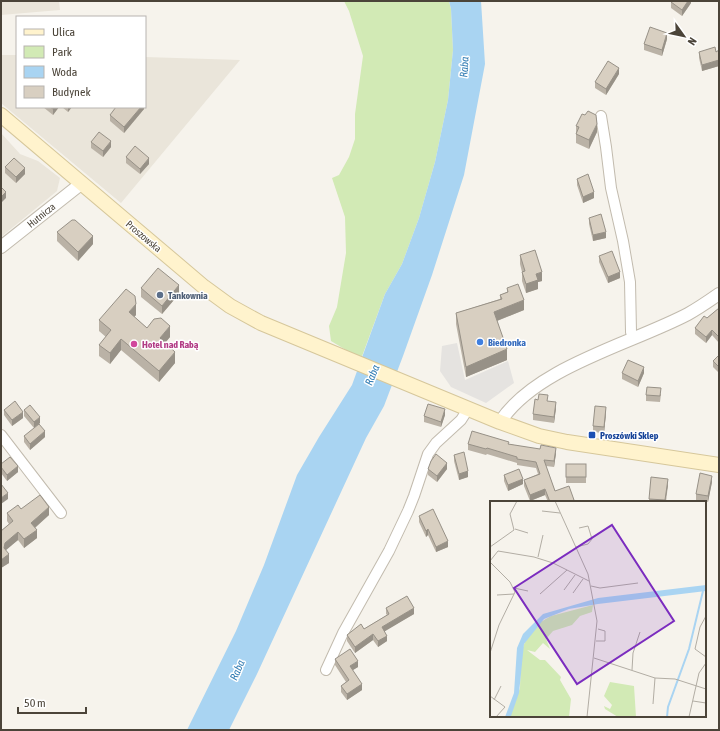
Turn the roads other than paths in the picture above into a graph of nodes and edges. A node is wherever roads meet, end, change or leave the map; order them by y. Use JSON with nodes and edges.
{"nodes":[{"id":1,"x":1,"y":115,"type":"edge"},
{"id":2,"x":601,"y":116,"type":"dead end"},
{"id":3,"x":82,"y":183,"type":"junction"},
{"id":4,"x":1,"y":248,"type":"edge"},
{"id":5,"x":719,"y":294,"type":"edge"},
{"id":6,"x":633,"y":338,"type":"junction"},
{"id":7,"x":468,"y":409,"type":"junction"},
{"id":8,"x":500,"y":422,"type":"junction"},
{"id":9,"x":1,"y":435,"type":"edge"},
{"id":10,"x":719,"y":465,"type":"edge"},
{"id":11,"x":61,"y":513,"type":"dead end"},
{"id":12,"x":326,"y":670,"type":"dead end"}],
"edges":[{"from":1,"to":3,"type":"main road","name":"Proszowska"},
{"from":2,"to":6,"type":"street"},
{"from":3,"to":4,"type":"street","name":"Hutnicza"},
{"from":3,"to":7,"type":"main road","name":"Proszowska"},
{"from":5,"to":6,"type":"street"},
{"from":6,"to":8,"type":"street"},
{"from":7,"to":8,"type":"main road","name":"Proszowska"},
{"from":7,"to":12,"type":"street"},
{"from":8,"to":10,"type":"main road","name":"Proszowska"},
{"from":9,"to":11,"type":"street"}]}
